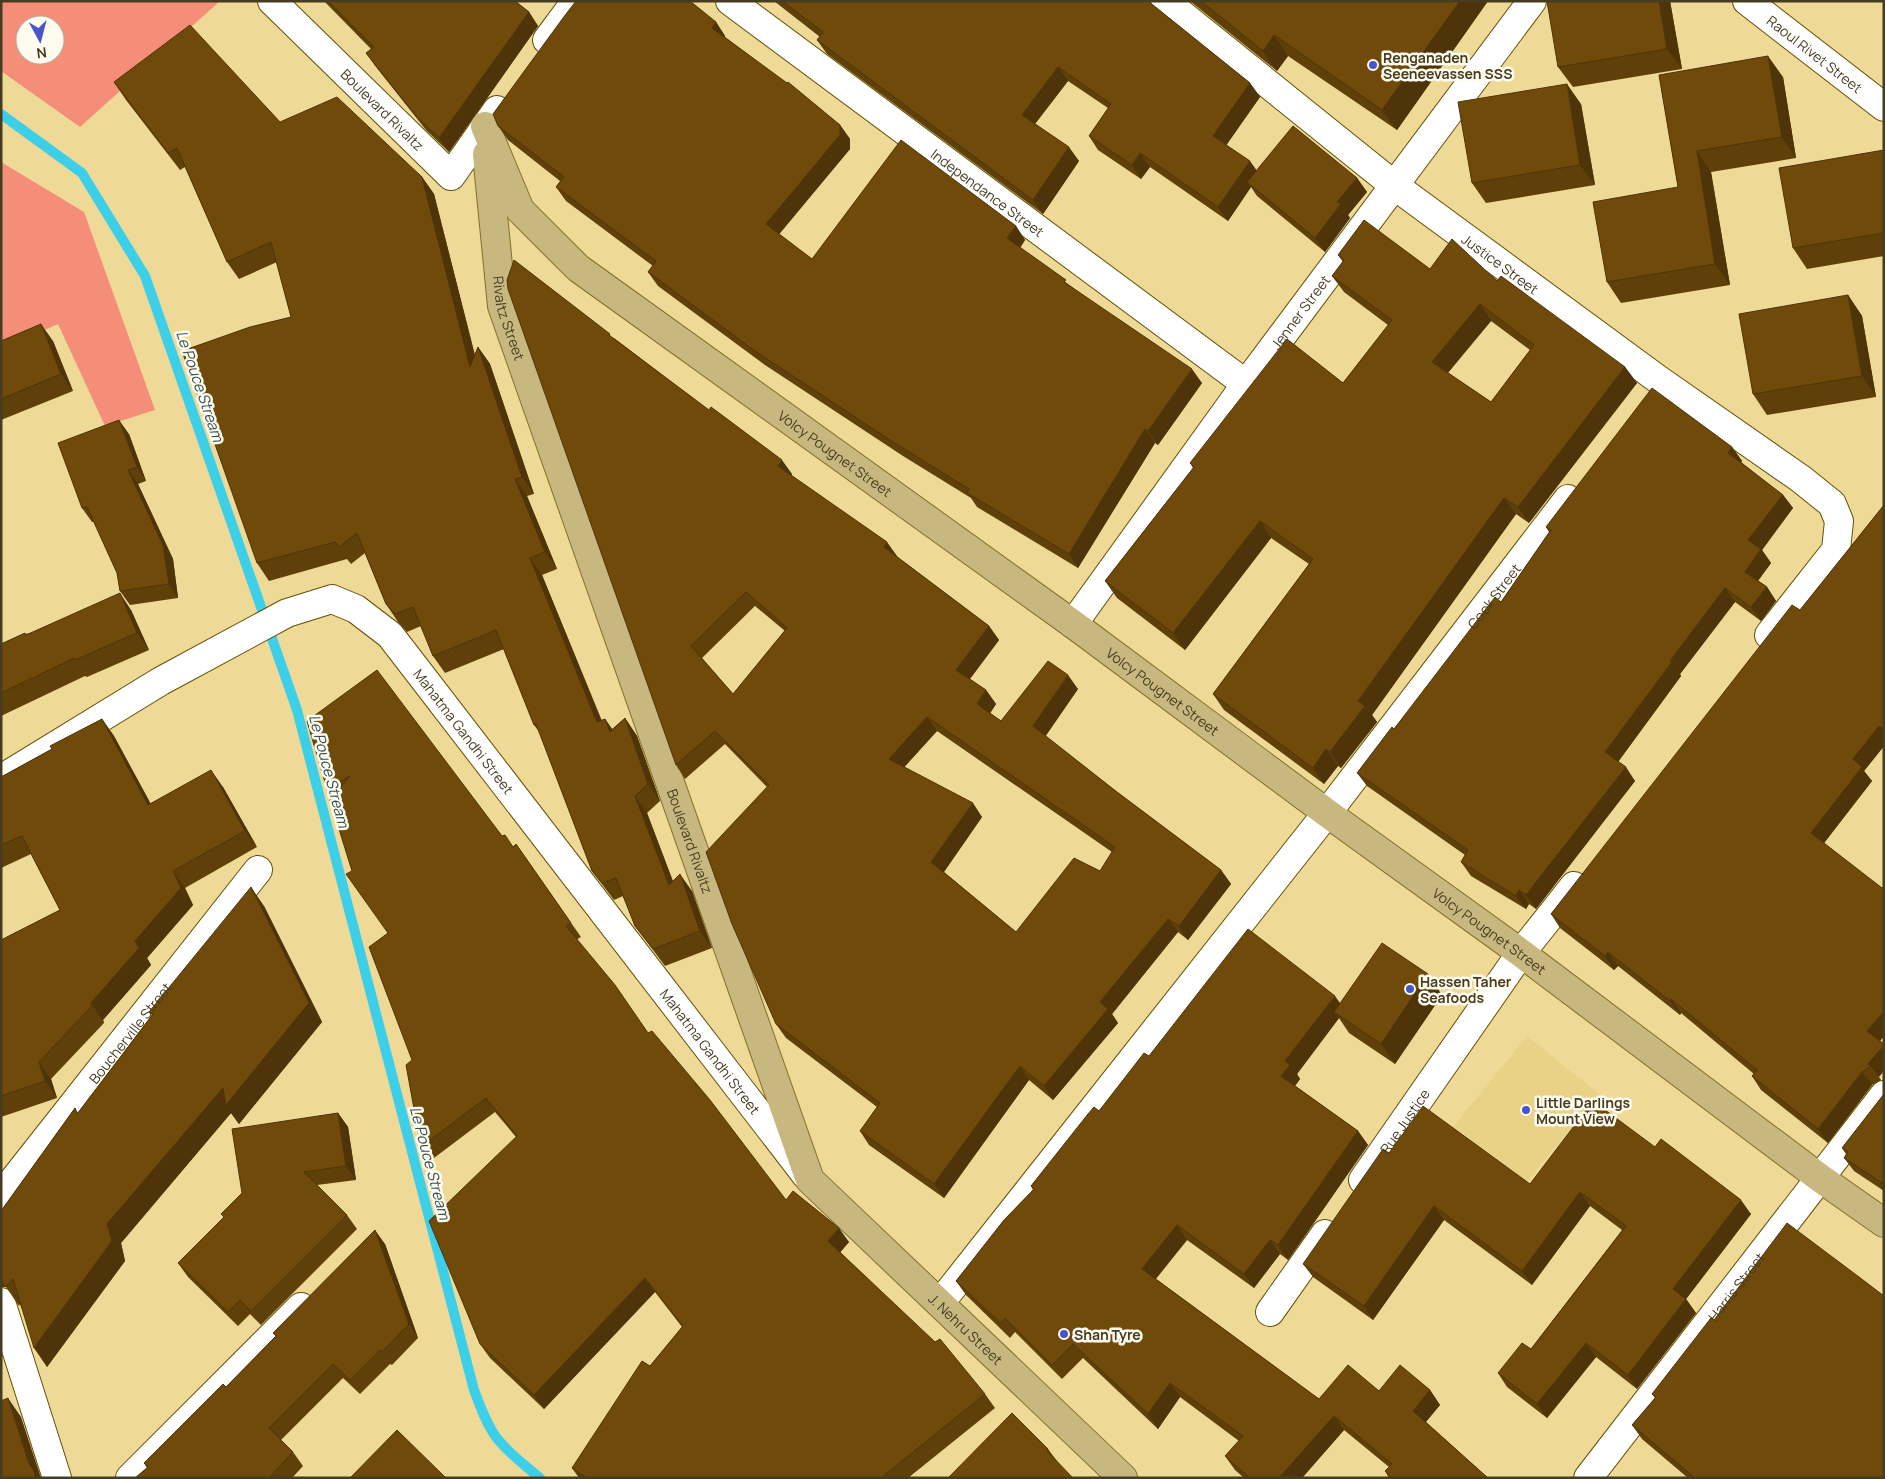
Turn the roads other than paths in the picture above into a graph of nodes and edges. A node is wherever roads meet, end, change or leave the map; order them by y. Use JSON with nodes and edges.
{"nodes":[{"id":1,"x":272,"y":1,"type":"edge"},
{"id":2,"x":576,"y":1,"type":"edge"},
{"id":3,"x":730,"y":1,"type":"edge"},
{"id":4,"x":1164,"y":1,"type":"edge"},
{"id":5,"x":1532,"y":1,"type":"edge"},
{"id":6,"x":1747,"y":1,"type":"edge"},
{"id":7,"x":530,"y":64,"type":"edge"},
{"id":8,"x":513,"y":87,"type":"edge"},
{"id":9,"x":1884,"y":107,"type":"edge"},
{"id":10,"x":485,"y":126,"type":"junction"},
{"id":11,"x":1395,"y":186,"type":"junction"},
{"id":12,"x":1246,"y":384,"type":"junction"},
{"id":13,"x":1581,"y":483,"type":"edge"},
{"id":14,"x":571,"y":502,"type":"joint"},
{"id":15,"x":1073,"y":624,"type":"junction"},
{"id":16,"x":1751,"y":658,"type":"edge"},
{"id":17,"x":1,"y":779,"type":"edge"},
{"id":18,"x":1327,"y":813,"type":"junction"},
{"id":19,"x":1588,"y":868,"type":"edge"},
{"id":20,"x":258,"y":870,"type":"dead end"},
{"id":21,"x":1521,"y":953,"type":"junction"},
{"id":22,"x":1884,"y":1095,"type":"edge"},
{"id":23,"x":1820,"y":1178,"type":"junction"},
{"id":24,"x":810,"y":1180,"type":"junction"},
{"id":25,"x":1,"y":1196,"type":"edge"},
{"id":26,"x":1884,"y":1223,"type":"edge"},
{"id":27,"x":317,"y":1291,"type":"edge"},
{"id":28,"x":1,"y":1302,"type":"edge"},
{"id":29,"x":940,"y":1303,"type":"junction"},
{"id":30,"x":1270,"y":1312,"type":"dead end"},
{"id":31,"x":57,"y":1478,"type":"edge"},
{"id":32,"x":130,"y":1478,"type":"edge"},
{"id":33,"x":1123,"y":1478,"type":"edge"},
{"id":34,"x":1588,"y":1478,"type":"edge"}],
"edges":[{"from":1,"to":10,"type":"street","name":"Boulevard Rivaltz"},
{"from":2,"to":7,"type":"street"},
{"from":3,"to":12,"type":"street","name":"Independance Street"},
{"from":4,"to":11,"type":"street","name":"Justice Street"},
{"from":5,"to":11,"type":"street","name":"Jenner Street"},
{"from":6,"to":9,"type":"street","name":"Raoul Rivet Street"},
{"from":8,"to":10,"type":"street"},
{"from":10,"to":14,"type":"main road","name":"Rivaltz Street"},
{"from":10,"to":15,"type":"main road","name":"Volcy Pougnet Street"},
{"from":11,"to":12,"type":"street","name":"Jenner Street"},
{"from":11,"to":16,"type":"street","name":"Justice Street"},
{"from":12,"to":15,"type":"street","name":"Jenner Street"},
{"from":13,"to":18,"type":"street","name":"Cook Street"},
{"from":14,"to":24,"type":"main road","name":"Boulevard Rivaltz"},
{"from":15,"to":18,"type":"main road","name":"Volcy Pougnet Street"},
{"from":17,"to":24,"type":"street","name":"Mahatma Gandhi Street"},
{"from":18,"to":21,"type":"main road","name":"Volcy Pougnet Street"},
{"from":18,"to":29,"type":"street","name":"Cook Street"},
{"from":19,"to":21,"type":"street"},
{"from":20,"to":25,"type":"street","name":"Boucherville Street"},
{"from":21,"to":23,"type":"main road","name":"Volcy Pougnet Street"},
{"from":21,"to":30,"type":"street","name":"Rue Justice"},
{"from":22,"to":23,"type":"street","name":"Harris Street"},
{"from":23,"to":26,"type":"main road","name":"Volcy Pougnet Street"},
{"from":23,"to":34,"type":"street","name":"Harris Street"},
{"from":24,"to":29,"type":"main road","name":"J. Nehru Street"},
{"from":27,"to":32,"type":"street"},
{"from":28,"to":31,"type":"street"},
{"from":29,"to":33,"type":"main road","name":"J. Nehru Street"}]}
